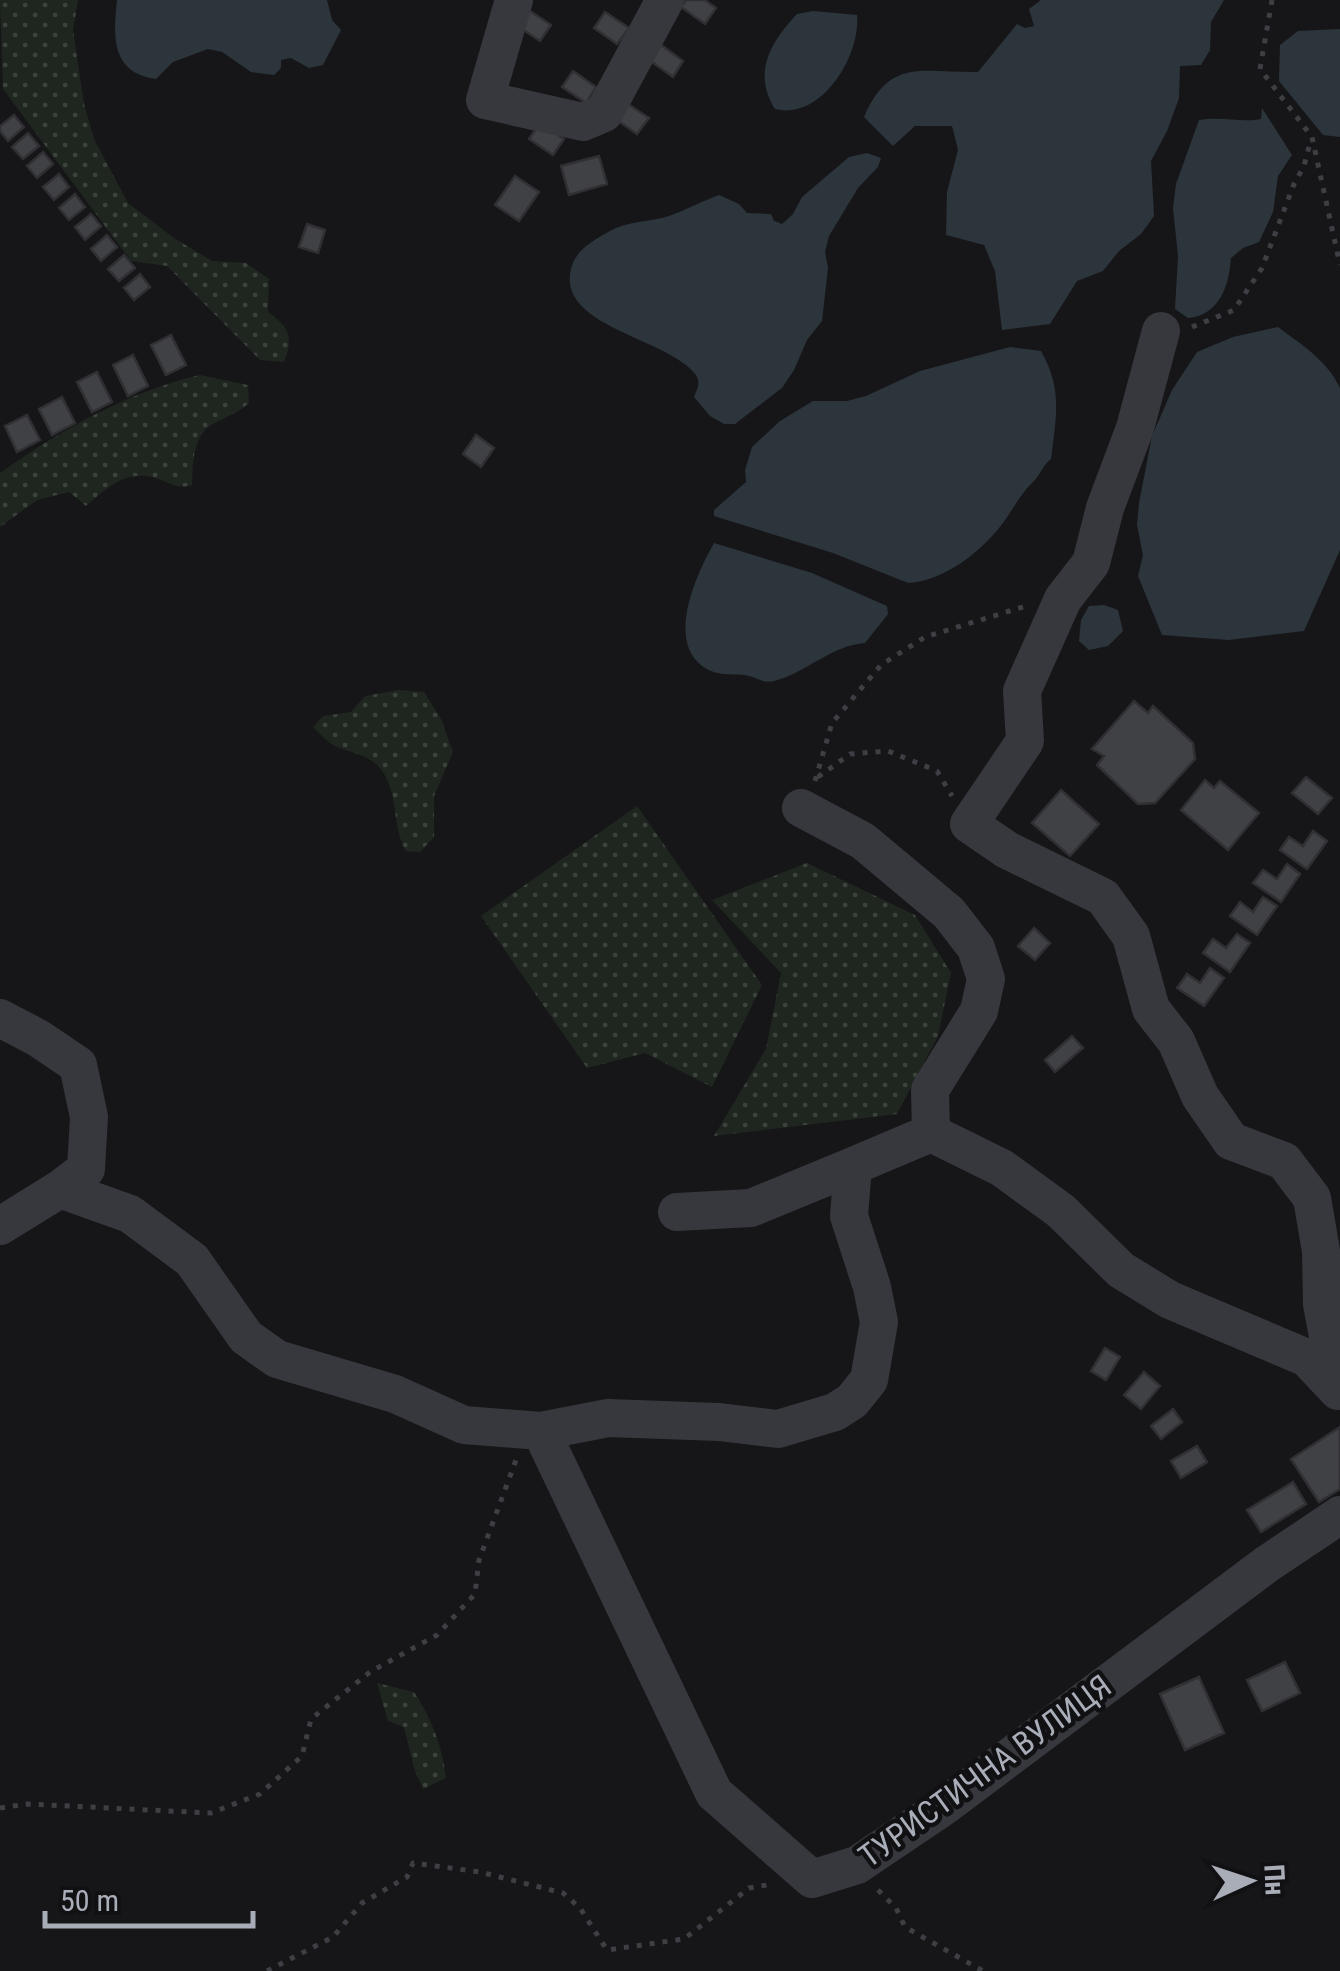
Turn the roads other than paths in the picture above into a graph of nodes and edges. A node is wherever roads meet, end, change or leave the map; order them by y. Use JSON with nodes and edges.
{"nodes":[{"id":1,"x":514,"y":0,"type":"edge"},
{"id":2,"x":666,"y":0,"type":"edge"},
{"id":3,"x":1161,"y":331,"type":"road end"},
{"id":4,"x":809,"y":793,"type":"road end"},
{"id":5,"x":0,"y":1018,"type":"edge"},
{"id":6,"x":931,"y":1133,"type":"junction"},
{"id":7,"x":853,"y":1166,"type":"junction"},
{"id":8,"x":60,"y":1189,"type":"junction"},
{"id":9,"x":677,"y":1212,"type":"dead end"},
{"id":10,"x":0,"y":1226,"type":"edge"},
{"id":11,"x":1339,"y":1393,"type":"edge"},
{"id":12,"x":541,"y":1431,"type":"junction"},
{"id":13,"x":1340,"y":1515,"type":"edge"}],
"edges":[{"from":1,"to":2,"type":"street"},
{"from":3,"to":11,"type":"street"},
{"from":4,"to":6,"type":"street"},
{"from":5,"to":8,"type":"street"},
{"from":6,"to":7,"type":"street"},
{"from":6,"to":11,"type":"street"},
{"from":7,"to":9,"type":"street"},
{"from":7,"to":12,"type":"street"},
{"from":8,"to":10,"type":"street"},
{"from":8,"to":12,"type":"street"},
{"from":12,"to":13,"type":"street","name":"ТУРИСТИЧНА ВУЛИЦЯ"}]}
